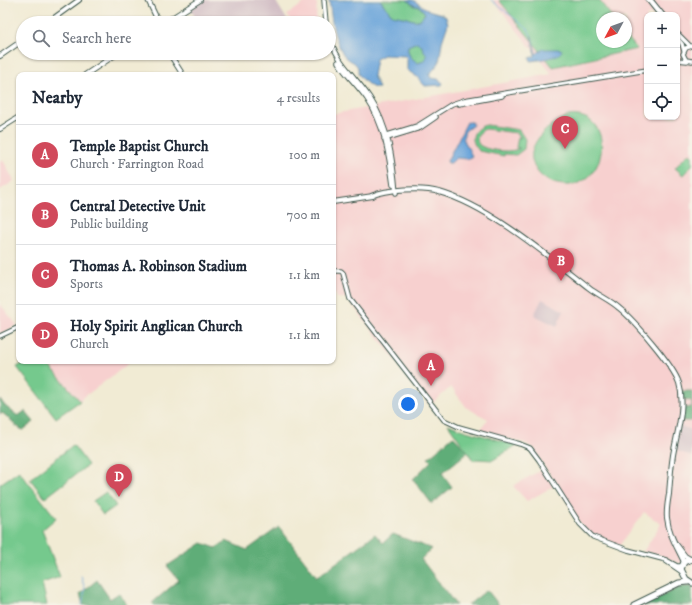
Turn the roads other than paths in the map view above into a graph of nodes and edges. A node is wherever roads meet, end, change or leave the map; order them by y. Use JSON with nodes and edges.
{"nodes":[{"id":1,"x":79,"y":0,"type":"edge"},
{"id":2,"x":148,"y":0,"type":"edge"},
{"id":3,"x":200,"y":0,"type":"edge"},
{"id":4,"x":324,"y":0,"type":"edge"},
{"id":5,"x":648,"y":0,"type":"edge"},
{"id":6,"x":651,"y":0,"type":"edge"},
{"id":7,"x":658,"y":12,"type":"edge"},
{"id":8,"x":661,"y":12,"type":"edge"},
{"id":9,"x":57,"y":16,"type":"edge"},
{"id":10,"x":156,"y":16,"type":"edge"},
{"id":11,"x":175,"y":16,"type":"edge"},
{"id":12,"x":325,"y":16,"type":"edge"},
{"id":13,"x":680,"y":36,"type":"edge"},
{"id":14,"x":680,"y":42,"type":"edge"},
{"id":15,"x":16,"y":45,"type":"edge"},
{"id":16,"x":691,"y":46,"type":"edge"},
{"id":17,"x":683,"y":51,"type":"junction"},
{"id":18,"x":336,"y":52,"type":"edge"},
{"id":19,"x":0,"y":56,"type":"edge"},
{"id":20,"x":336,"y":56,"type":"edge"},
{"id":21,"x":680,"y":56,"type":"edge"},
{"id":22,"x":108,"y":60,"type":"edge"},
{"id":23,"x":173,"y":60,"type":"edge"},
{"id":24,"x":680,"y":60,"type":"edge"},
{"id":25,"x":690,"y":62,"type":"edge"},
{"id":26,"x":644,"y":70,"type":"edge"},
{"id":27,"x":90,"y":72,"type":"edge"},
{"id":28,"x":181,"y":72,"type":"edge"},
{"id":29,"x":16,"y":119,"type":"edge"},
{"id":30,"x":0,"y":129,"type":"edge"},
{"id":31,"x":386,"y":137,"type":"junction"},
{"id":32,"x":395,"y":192,"type":"junction"},
{"id":33,"x":336,"y":202,"type":"edge"},
{"id":34,"x":336,"y":271,"type":"edge"},
{"id":35,"x":16,"y":328,"type":"edge"},
{"id":36,"x":0,"y":336,"type":"edge"},
{"id":37,"x":670,"y":533,"type":"junction"},
{"id":38,"x":663,"y":559,"type":"junction"},
{"id":39,"x":691,"y":559,"type":"edge"},
{"id":40,"x":683,"y":564,"type":"junction"},
{"id":41,"x":683,"y":574,"type":"junction"},
{"id":42,"x":690,"y":582,"type":"edge"},
{"id":43,"x":673,"y":587,"type":"junction"},
{"id":44,"x":639,"y":604,"type":"edge"},
{"id":45,"x":634,"y":605,"type":"edge"}],
"edges":[{"from":1,"to":9,"type":"main road"},
{"from":2,"to":10,"type":"main road"},
{"from":3,"to":11,"type":"main road"},
{"from":4,"to":12,"type":"main road"},
{"from":5,"to":7,"type":"main road"},
{"from":6,"to":8,"type":"main road"},
{"from":13,"to":16,"type":"main road"},
{"from":14,"to":17,"type":"main road"},
{"from":15,"to":19,"type":"main road"},
{"from":16,"to":17,"type":"main road"},
{"from":17,"to":21,"type":"main road"},
{"from":17,"to":25,"type":"main road"},
{"from":18,"to":31,"type":"main road"},
{"from":20,"to":31,"type":"main road"},
{"from":22,"to":27,"type":"main road"},
{"from":23,"to":28,"type":"main road"},
{"from":24,"to":25,"type":"main road"},
{"from":26,"to":31,"type":"main road"},
{"from":29,"to":30,"type":"main road"},
{"from":31,"to":32,"type":"main road"},
{"from":32,"to":33,"type":"main road"},
{"from":32,"to":37,"type":"main road"},
{"from":34,"to":38,"type":"main road"},
{"from":35,"to":36,"type":"main road"},
{"from":37,"to":39,"type":"main road"},
{"from":37,"to":40,"type":"main road"},
{"from":38,"to":40,"type":"main road"},
{"from":38,"to":41,"type":"main road"},
{"from":39,"to":40,"type":"highway"},
{"from":40,"to":41,"type":"highway"},
{"from":41,"to":42,"type":"highway"},
{"from":41,"to":43,"type":"highway"},
{"from":42,"to":43,"type":"highway"},
{"from":43,"to":44,"type":"highway"},
{"from":44,"to":45,"type":"highway"}]}
